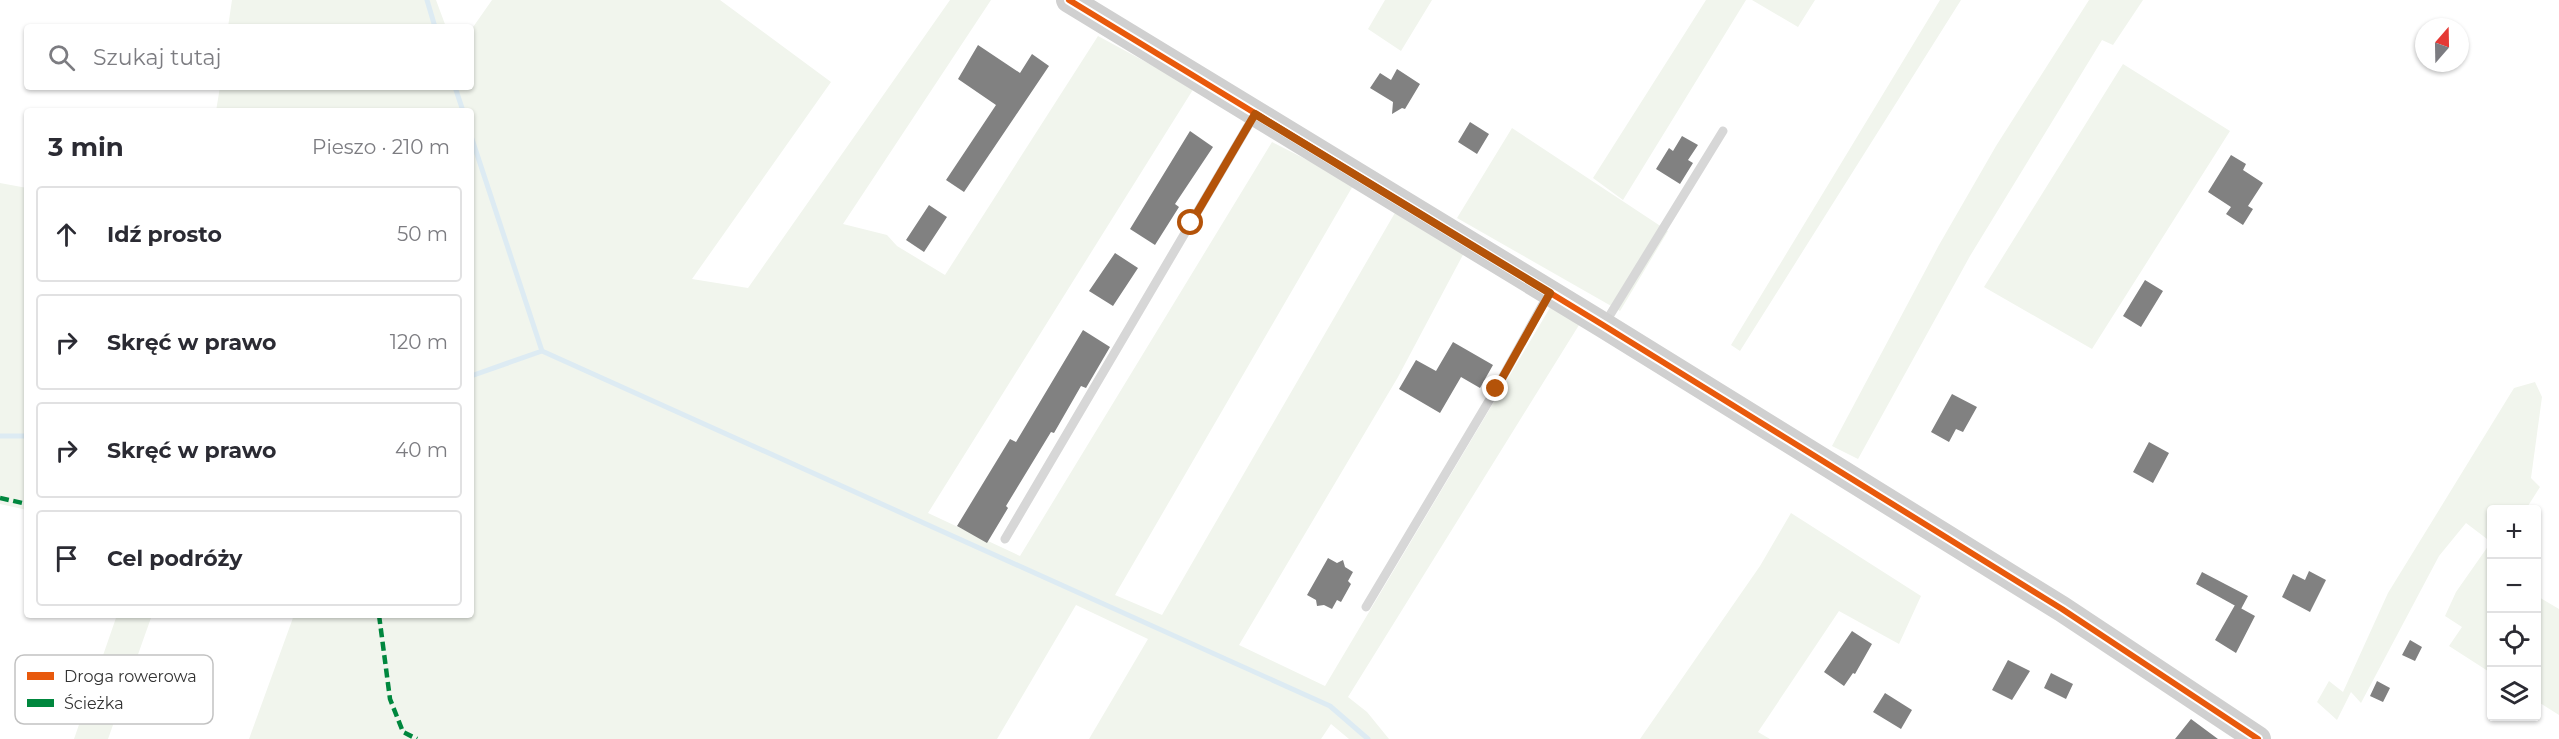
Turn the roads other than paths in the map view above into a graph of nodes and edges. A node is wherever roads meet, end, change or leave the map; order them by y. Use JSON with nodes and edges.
{"nodes":[{"id":1,"x":1069,"y":0,"type":"edge"},
{"id":2,"x":1255,"y":114,"type":"junction"},
{"id":3,"x":1723,"y":131,"type":"dead end"},
{"id":4,"x":1550,"y":293,"type":"junction"},
{"id":5,"x":1603,"y":325,"type":"junction"},
{"id":6,"x":1005,"y":539,"type":"dead end"},
{"id":7,"x":1366,"y":607,"type":"dead end"},
{"id":8,"x":2258,"y":739,"type":"edge"}],
"edges":[{"from":1,"to":2,"type":"street"},
{"from":2,"to":4,"type":"street"},
{"from":2,"to":6,"type":"lane"},
{"from":3,"to":5,"type":"lane"},
{"from":4,"to":5,"type":"street"},
{"from":4,"to":7,"type":"lane"},
{"from":5,"to":8,"type":"street"}]}
